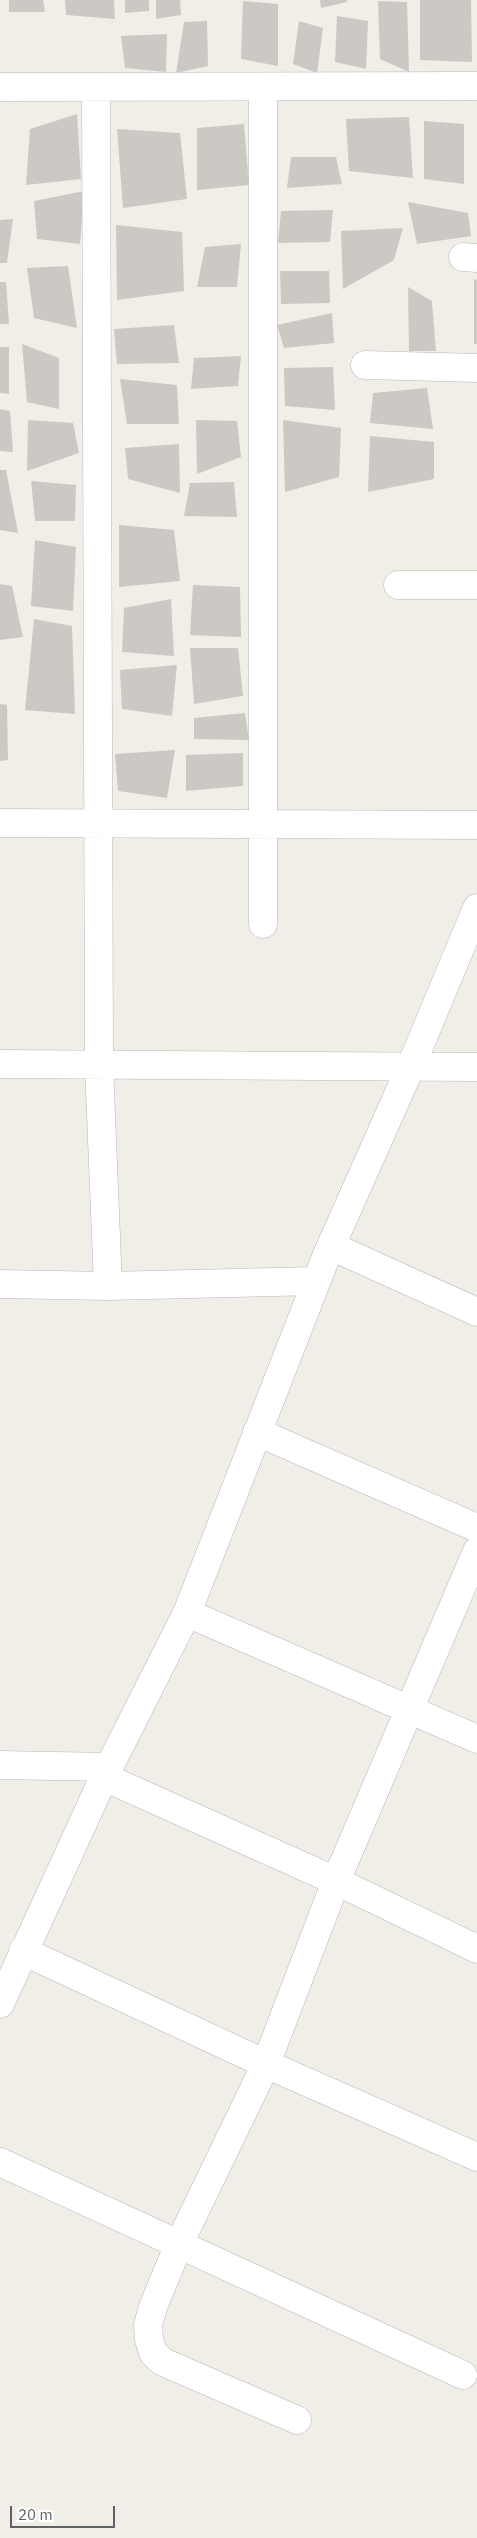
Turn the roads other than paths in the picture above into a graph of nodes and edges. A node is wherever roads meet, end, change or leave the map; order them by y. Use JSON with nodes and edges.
{"nodes":[{"id":1,"x":477,"y":86,"type":"edge"},
{"id":2,"x":0,"y":87,"type":"edge"},
{"id":3,"x":96,"y":87,"type":"junction"},
{"id":4,"x":263,"y":87,"type":"junction"},
{"id":5,"x":365,"y":365,"type":"dead end"},
{"id":6,"x":477,"y":368,"type":"edge"},
{"id":7,"x":398,"y":585,"type":"dead end"},
{"id":8,"x":477,"y":585,"type":"edge"},
{"id":9,"x":0,"y":823,"type":"edge"},
{"id":10,"x":98,"y":824,"type":"junction"},
{"id":11,"x":263,"y":824,"type":"junction"},
{"id":12,"x":477,"y":824,"type":"edge"},
{"id":13,"x":477,"y":908,"type":"edge"},
{"id":14,"x":263,"y":924,"type":"dead end"},
{"id":15,"x":0,"y":1064,"type":"edge"},
{"id":16,"x":98,"y":1065,"type":"junction"},
{"id":17,"x":411,"y":1066,"type":"junction"},
{"id":18,"x":477,"y":1067,"type":"edge"},
{"id":19,"x":331,"y":1246,"type":"junction"},
{"id":20,"x":316,"y":1282,"type":"junction"},
{"id":21,"x":0,"y":1284,"type":"edge"},
{"id":22,"x":108,"y":1286,"type":"junction"},
{"id":23,"x":477,"y":1312,"type":"edge"},
{"id":24,"x":258,"y":1432,"type":"junction"},
{"id":25,"x":477,"y":1528,"type":"edge"},
{"id":26,"x":477,"y":1551,"type":"edge"},
{"id":27,"x":187,"y":1614,"type":"junction"},
{"id":28,"x":409,"y":1709,"type":"junction"},
{"id":29,"x":477,"y":1739,"type":"edge"},
{"id":30,"x":0,"y":1765,"type":"edge"},
{"id":31,"x":106,"y":1772,"type":"junction"},
{"id":32,"x":336,"y":1882,"type":"junction"},
{"id":33,"x":477,"y":1949,"type":"edge"},
{"id":34,"x":23,"y":1952,"type":"junction"},
{"id":35,"x":1,"y":2000,"type":"edge"},
{"id":36,"x":266,"y":2064,"type":"junction"},
{"id":37,"x":477,"y":2157,"type":"edge"},
{"id":38,"x":0,"y":2162,"type":"edge"},
{"id":39,"x":179,"y":2244,"type":"junction"},
{"id":40,"x":462,"y":2375,"type":"dead end"},
{"id":41,"x":297,"y":2420,"type":"dead end"}],
"edges":[{"from":1,"to":4,"type":"street"},
{"from":2,"to":3,"type":"street"},
{"from":3,"to":4,"type":"street"},
{"from":3,"to":10,"type":"street"},
{"from":4,"to":11,"type":"street"},
{"from":5,"to":6,"type":"street"},
{"from":7,"to":8,"type":"street"},
{"from":9,"to":10,"type":"street"},
{"from":10,"to":11,"type":"street"},
{"from":10,"to":16,"type":"street"},
{"from":11,"to":12,"type":"street"},
{"from":11,"to":14,"type":"street"},
{"from":13,"to":17,"type":"street"},
{"from":15,"to":16,"type":"street"},
{"from":16,"to":17,"type":"street"},
{"from":16,"to":22,"type":"street"},
{"from":17,"to":18,"type":"street"},
{"from":17,"to":19,"type":"street"},
{"from":19,"to":20,"type":"street"},
{"from":19,"to":23,"type":"street"},
{"from":20,"to":22,"type":"street"},
{"from":20,"to":24,"type":"street"},
{"from":21,"to":22,"type":"street"},
{"from":24,"to":25,"type":"street"},
{"from":24,"to":27,"type":"street"},
{"from":26,"to":28,"type":"street"},
{"from":27,"to":28,"type":"street"},
{"from":27,"to":31,"type":"street"},
{"from":28,"to":29,"type":"street"},
{"from":28,"to":32,"type":"street"},
{"from":30,"to":31,"type":"street"},
{"from":31,"to":32,"type":"street"},
{"from":31,"to":34,"type":"street"},
{"from":32,"to":33,"type":"street"},
{"from":32,"to":36,"type":"street"},
{"from":34,"to":35,"type":"street"},
{"from":34,"to":36,"type":"street"},
{"from":36,"to":37,"type":"street"},
{"from":36,"to":39,"type":"street"},
{"from":38,"to":39,"type":"street"},
{"from":39,"to":40,"type":"street"},
{"from":39,"to":41,"type":"street"}]}
